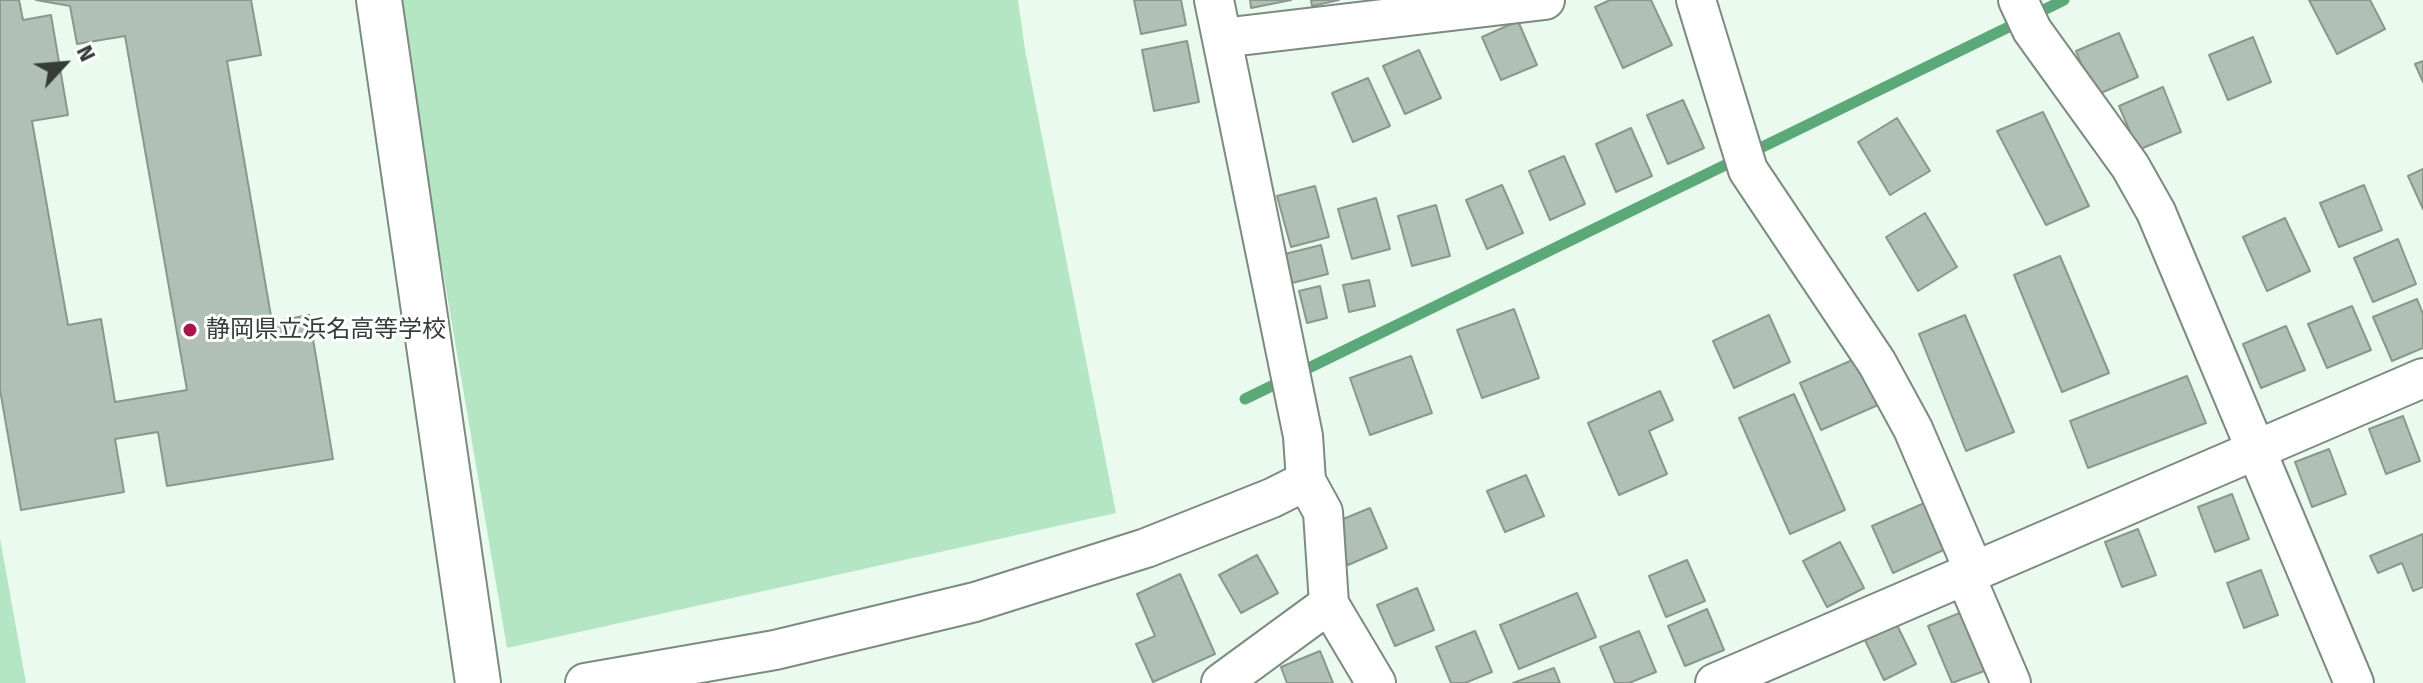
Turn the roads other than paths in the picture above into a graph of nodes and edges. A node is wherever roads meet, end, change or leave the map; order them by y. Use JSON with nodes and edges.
{"nodes":[{"id":1,"x":379,"y":0,"type":"edge"},
{"id":2,"x":1214,"y":0,"type":"edge"},
{"id":3,"x":1545,"y":0,"type":"edge"},
{"id":4,"x":1696,"y":0,"type":"edge"},
{"id":5,"x":2024,"y":13,"type":"edge"},
{"id":6,"x":1222,"y":38,"type":"junction"},
{"id":7,"x":2423,"y":378,"type":"edge"},
{"id":8,"x":2255,"y":451,"type":"junction"},
{"id":9,"x":1306,"y":481,"type":"junction"},
{"id":10,"x":1970,"y":573,"type":"junction"},
{"id":11,"x":1329,"y":604,"type":"junction"},
{"id":12,"x":478,"y":683,"type":"edge"},
{"id":13,"x":585,"y":683,"type":"edge"},
{"id":14,"x":1221,"y":683,"type":"edge"},
{"id":15,"x":1376,"y":683,"type":"edge"},
{"id":16,"x":1715,"y":683,"type":"edge"},
{"id":17,"x":2011,"y":683,"type":"edge"},
{"id":18,"x":2354,"y":683,"type":"edge"}],
"edges":[{"from":1,"to":12,"type":"street"},
{"from":2,"to":6,"type":"street"},
{"from":3,"to":6,"type":"street"},
{"from":4,"to":10,"type":"street"},
{"from":5,"to":8,"type":"street"},
{"from":6,"to":9,"type":"street"},
{"from":7,"to":8,"type":"street"},
{"from":8,"to":10,"type":"street"},
{"from":8,"to":18,"type":"street"},
{"from":9,"to":11,"type":"street"},
{"from":9,"to":13,"type":"street"},
{"from":10,"to":16,"type":"street"},
{"from":10,"to":17,"type":"street"},
{"from":11,"to":14,"type":"street"},
{"from":11,"to":15,"type":"street"}]}
